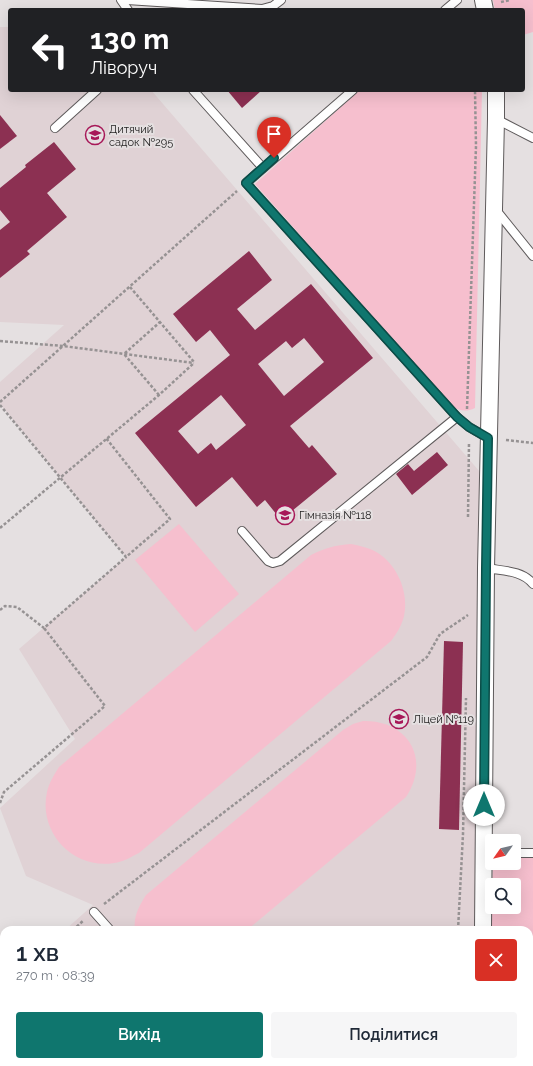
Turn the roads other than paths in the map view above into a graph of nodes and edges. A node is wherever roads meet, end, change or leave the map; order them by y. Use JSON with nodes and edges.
{"nodes":[{"id":1,"x":126,"y":0,"type":"edge"},
{"id":2,"x":281,"y":0,"type":"edge"},
{"id":3,"x":457,"y":0,"type":"edge"},
{"id":4,"x":247,"y":8,"type":"edge"},
{"id":5,"x":266,"y":8,"type":"edge"},
{"id":6,"x":447,"y":8,"type":"edge"},
{"id":7,"x":95,"y":92,"type":"edge"},
{"id":8,"x":195,"y":92,"type":"edge"},
{"id":9,"x":351,"y":92,"type":"edge"},
{"id":10,"x":496,"y":92,"type":"edge"},
{"id":11,"x":496,"y":119,"type":"junction"},
{"id":12,"x":55,"y":128,"type":"dead end"},
{"id":13,"x":533,"y":138,"type":"edge"},
{"id":14,"x":263,"y":168,"type":"junction"},
{"id":15,"x":494,"y":208,"type":"junction"},
{"id":16,"x":533,"y":256,"type":"edge"},
{"id":17,"x":457,"y":417,"type":"junction"},
{"id":18,"x":488,"y":438,"type":"junction"},
{"id":19,"x":242,"y":531,"type":"dead end"},
{"id":20,"x":486,"y":568,"type":"junction"},
{"id":21,"x":533,"y":584,"type":"edge"},
{"id":22,"x":488,"y":834,"type":"edge"},
{"id":23,"x":521,"y":852,"type":"edge"},
{"id":24,"x":533,"y":853,"type":"edge"},
{"id":25,"x":487,"y":870,"type":"edge"},
{"id":26,"x":94,"y":912,"type":"road end"},
{"id":27,"x":106,"y":926,"type":"edge"},
{"id":28,"x":483,"y":926,"type":"edge"}],
"edges":[{"from":1,"to":4,"type":"lane"},
{"from":2,"to":5,"type":"lane"},
{"from":3,"to":6,"type":"lane"},
{"from":7,"to":12,"type":"lane"},
{"from":8,"to":14,"type":"lane"},
{"from":9,"to":14,"type":"lane"},
{"from":10,"to":11,"type":"street"},
{"from":11,"to":13,"type":"lane"},
{"from":11,"to":15,"type":"street"},
{"from":14,"to":17,"type":"lane"},
{"from":15,"to":16,"type":"lane"},
{"from":15,"to":18,"type":"street"},
{"from":17,"to":18,"type":"lane"},
{"from":17,"to":19,"type":"lane"},
{"from":18,"to":20,"type":"street"},
{"from":20,"to":21,"type":"lane"},
{"from":20,"to":22,"type":"street"},
{"from":23,"to":24,"type":"lane"},
{"from":25,"to":28,"type":"street"},
{"from":26,"to":27,"type":"lane"}]}
